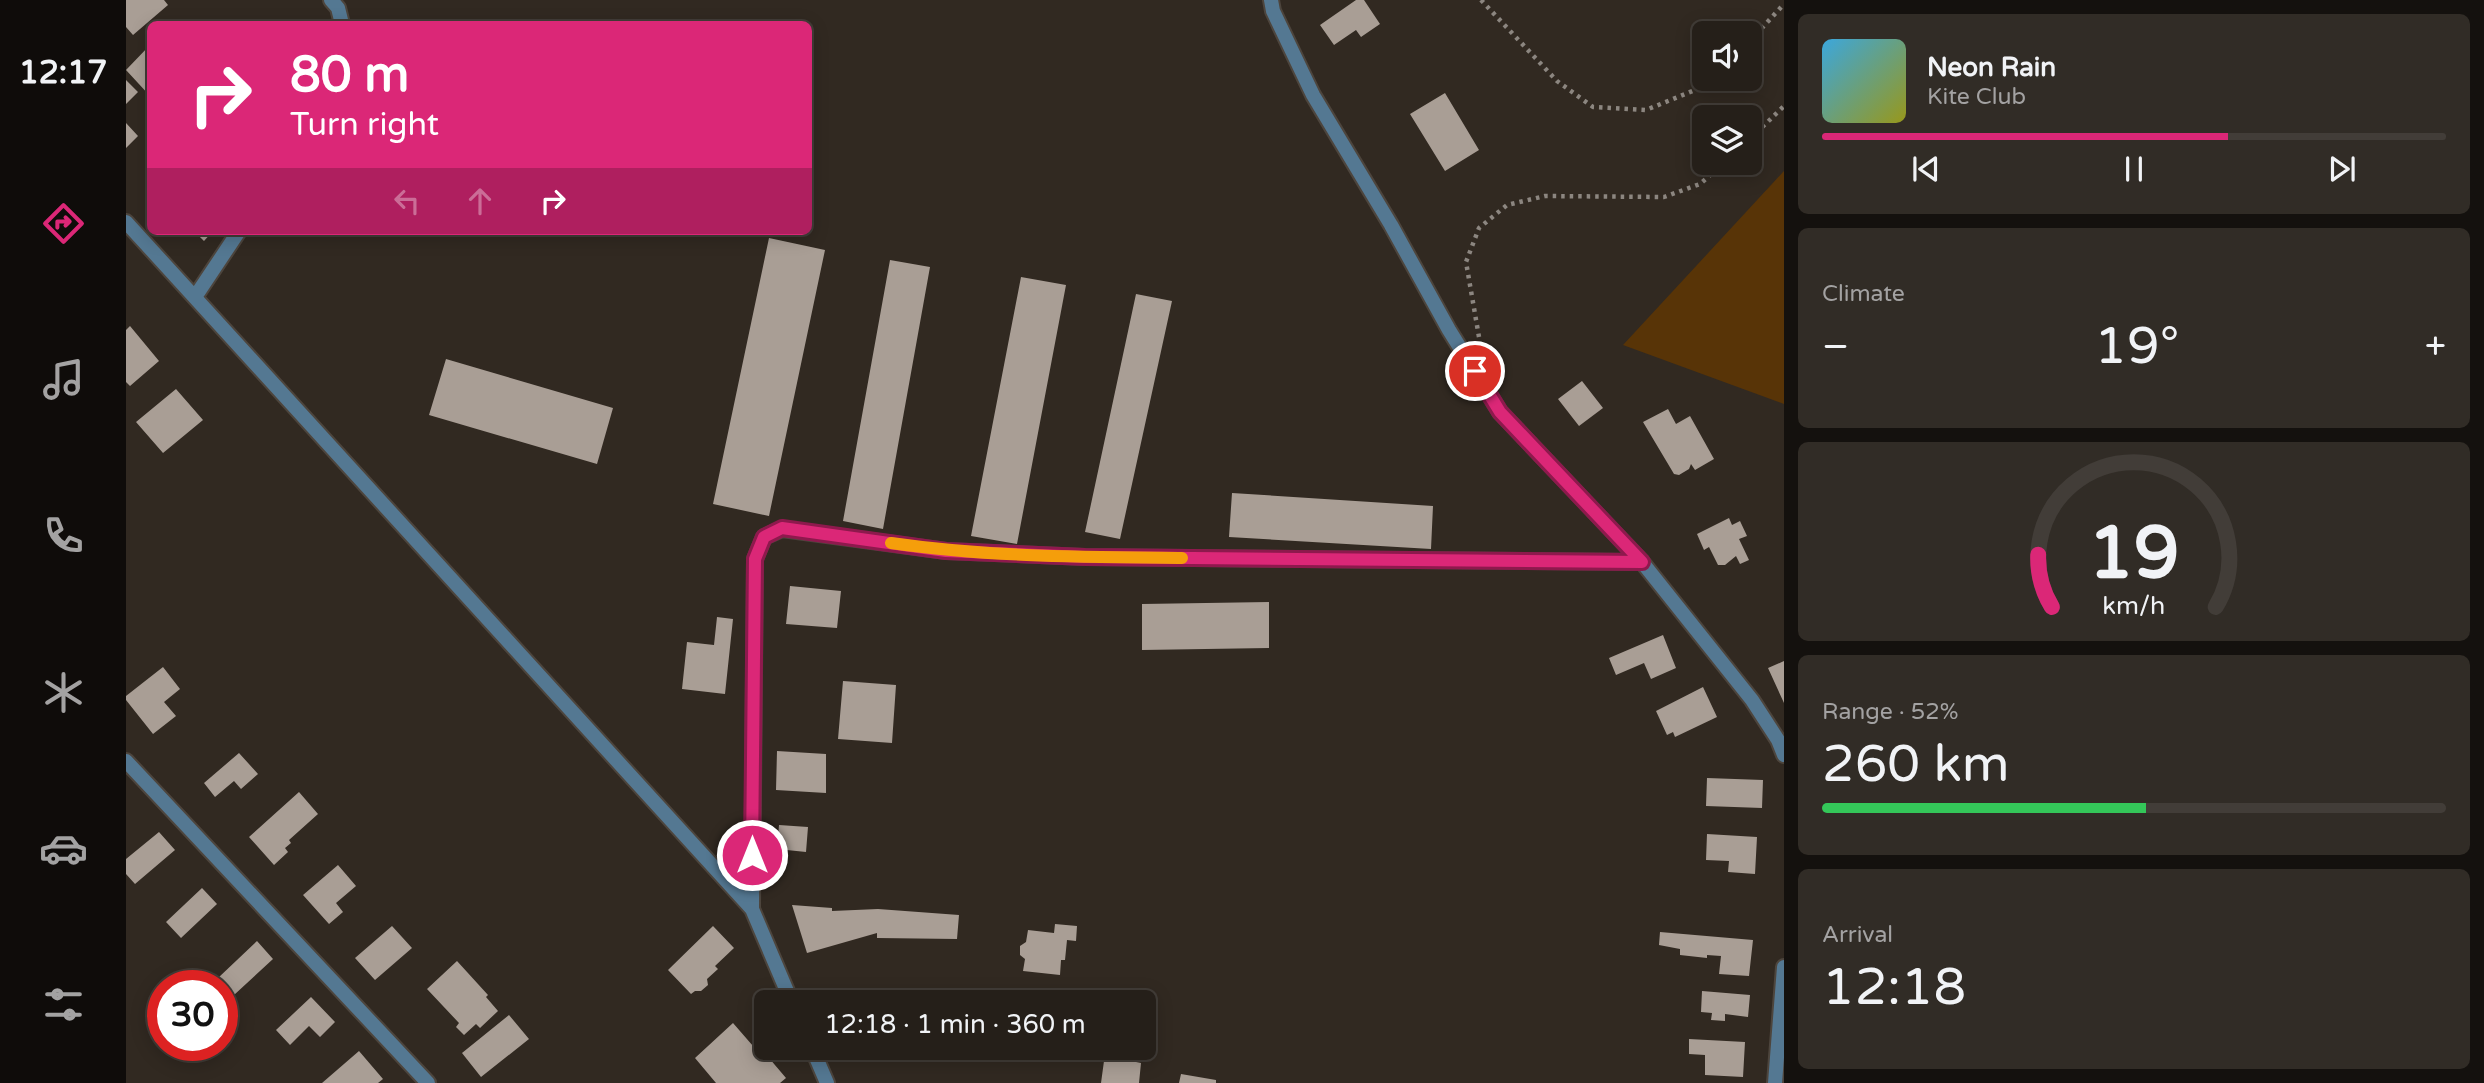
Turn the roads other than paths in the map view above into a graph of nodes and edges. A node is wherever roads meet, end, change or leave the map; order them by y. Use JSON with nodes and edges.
{"nodes":[{"id":1,"x":331,"y":0,"type":"edge"},
{"id":2,"x":1271,"y":0,"type":"edge"},
{"id":3,"x":341,"y":21,"type":"edge"},
{"id":4,"x":126,"y":222,"type":"edge"},
{"id":5,"x":236,"y":235,"type":"edge"},
{"id":6,"x":195,"y":298,"type":"junction"},
{"id":7,"x":1642,"y":562,"type":"junction"},
{"id":8,"x":1784,"y":755,"type":"edge"},
{"id":9,"x":126,"y":761,"type":"edge"},
{"id":10,"x":752,"y":909,"type":"junction"},
{"id":11,"x":1784,"y":967,"type":"edge"},
{"id":12,"x":786,"y":990,"type":"edge"},
{"id":13,"x":817,"y":1060,"type":"edge"},
{"id":14,"x":428,"y":1083,"type":"edge"},
{"id":15,"x":828,"y":1083,"type":"edge"},
{"id":16,"x":1775,"y":1083,"type":"edge"}],
"edges":[{"from":1,"to":3,"type":"street"},
{"from":2,"to":7,"type":"street"},
{"from":4,"to":6,"type":"street"},
{"from":5,"to":6,"type":"street"},
{"from":6,"to":10,"type":"street"},
{"from":7,"to":8,"type":"street"},
{"from":7,"to":10,"type":"street"},
{"from":9,"to":14,"type":"street"},
{"from":10,"to":12,"type":"street"},
{"from":11,"to":16,"type":"street"},
{"from":13,"to":15,"type":"street"}]}
